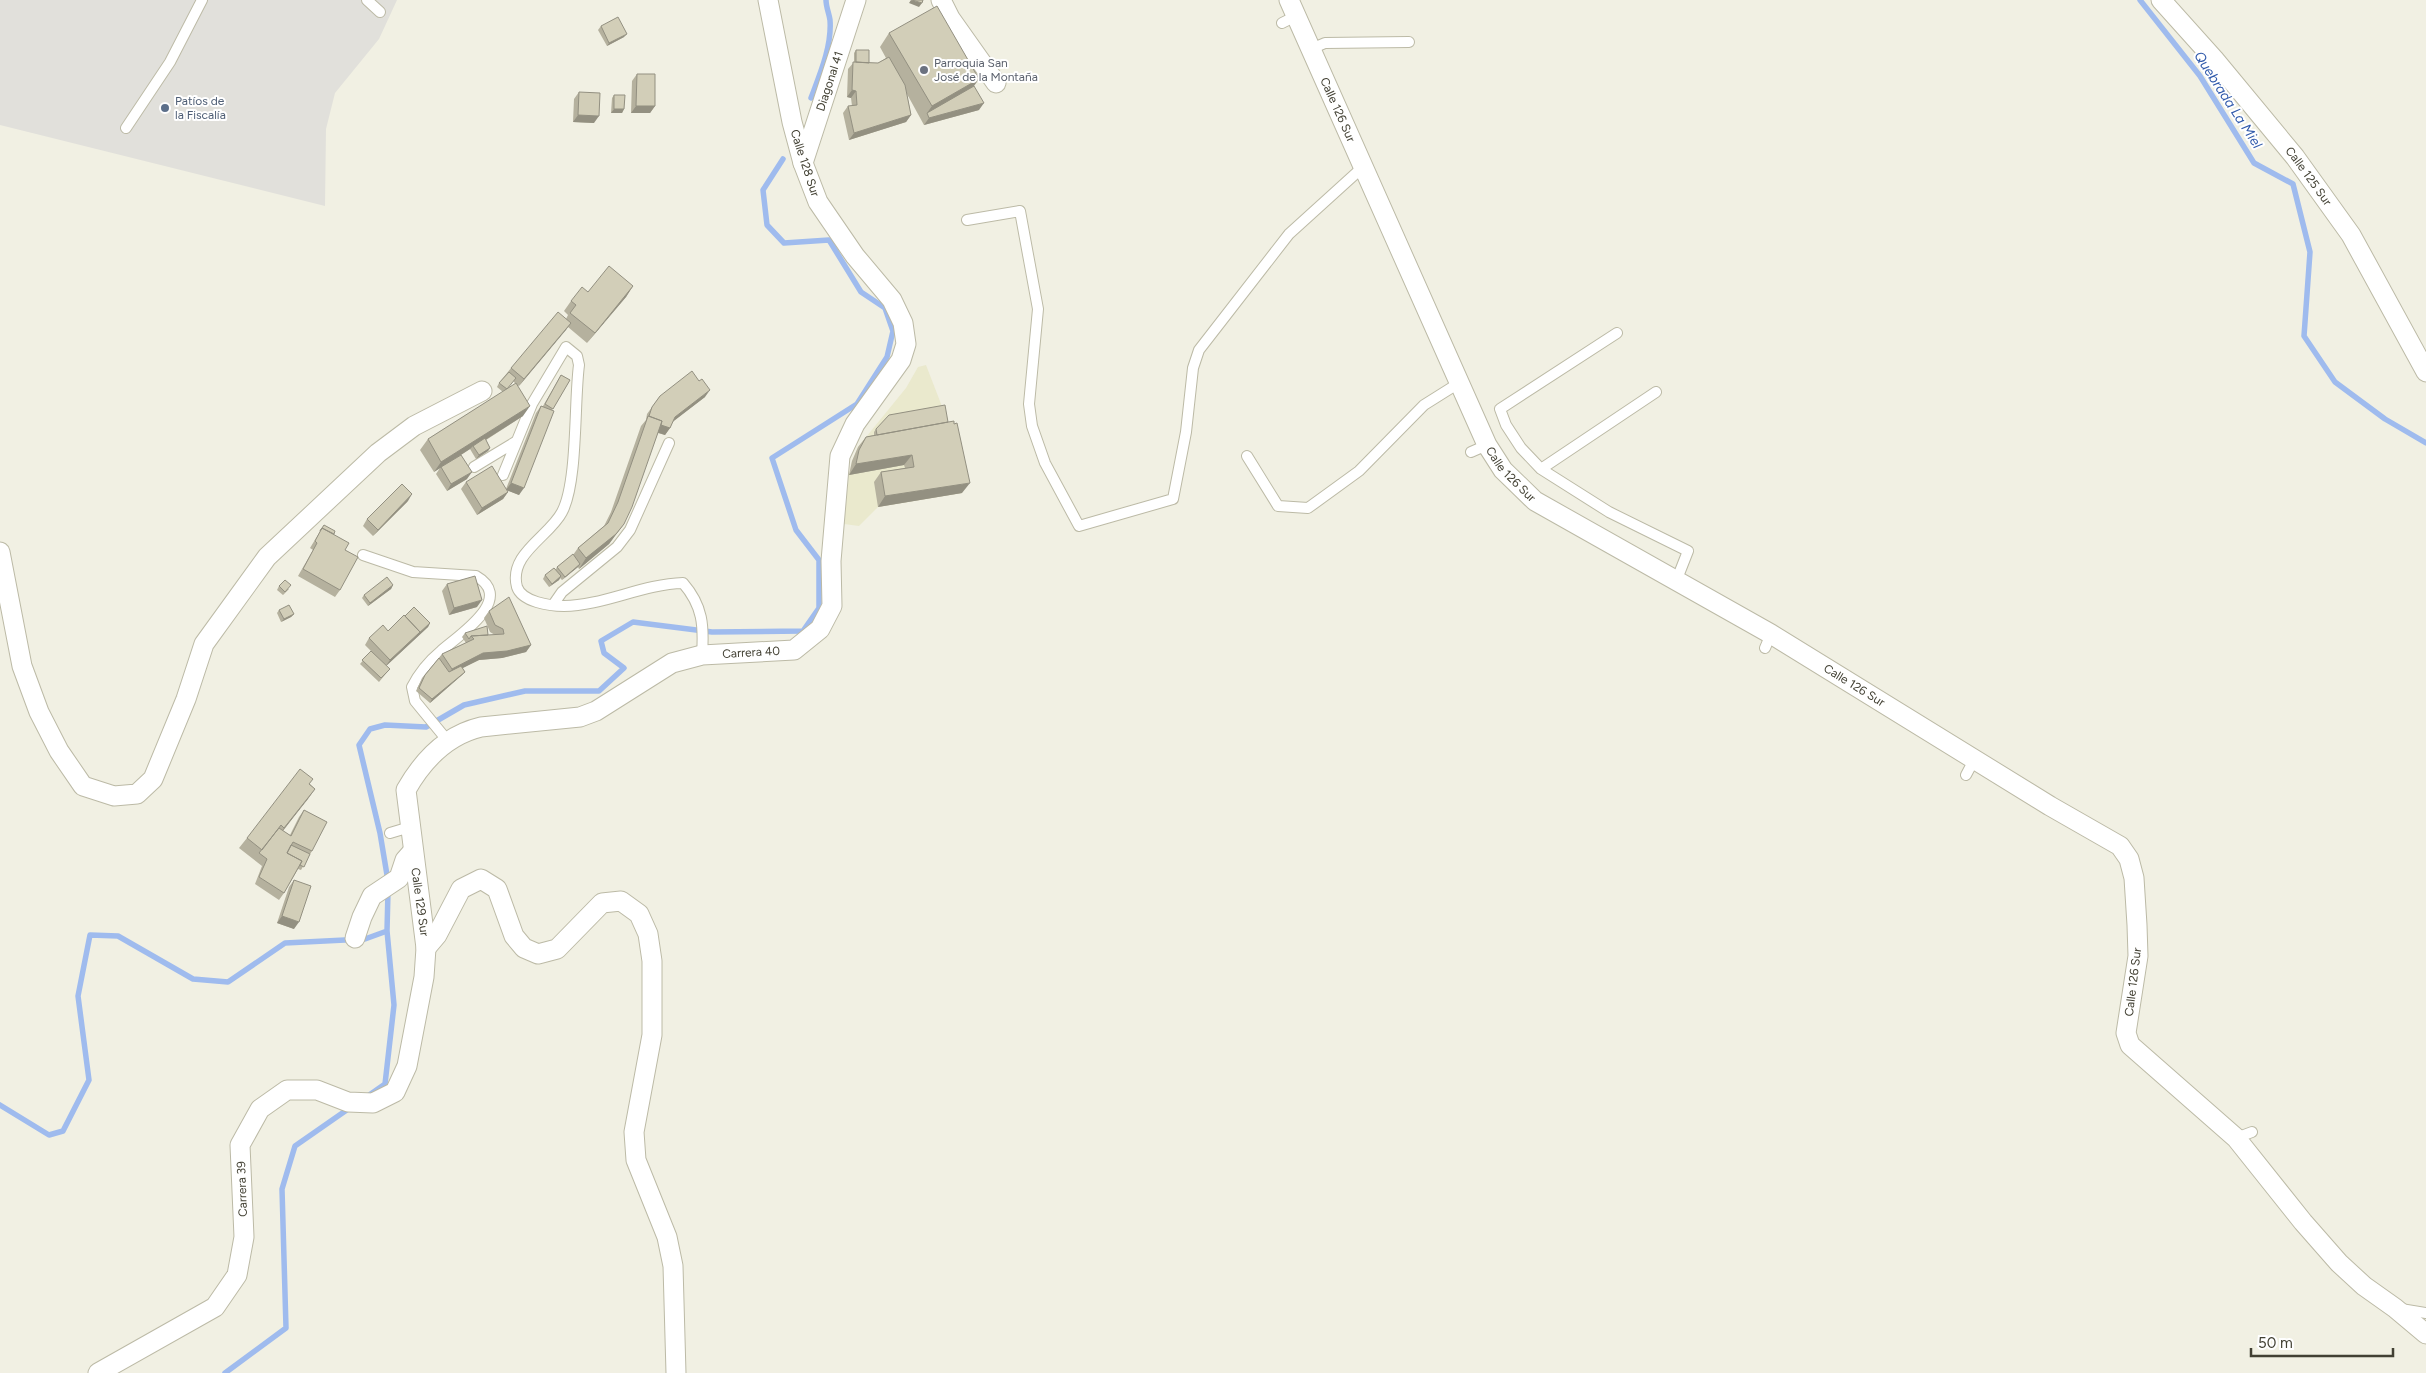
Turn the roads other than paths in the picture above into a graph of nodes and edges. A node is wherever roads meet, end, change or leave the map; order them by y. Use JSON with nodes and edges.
{"nodes":[{"id":1,"x":202,"y":0,"type":"edge"},
{"id":2,"x":367,"y":0,"type":"edge"},
{"id":3,"x":768,"y":0,"type":"edge"},
{"id":4,"x":856,"y":0,"type":"edge"},
{"id":5,"x":941,"y":0,"type":"edge"},
{"id":6,"x":2162,"y":0,"type":"edge"},
{"id":7,"x":380,"y":12,"type":"dead end"},
{"id":8,"x":1289,"y":13,"type":"edge"},
{"id":9,"x":1409,"y":42,"type":"dead end"},
{"id":10,"x":1311,"y":48,"type":"junction"},
{"id":11,"x":996,"y":83,"type":"dead end"},
{"id":12,"x":126,"y":128,"type":"dead end"},
{"id":13,"x":803,"y":163,"type":"junction"},
{"id":14,"x":1364,"y":166,"type":"junction"},
{"id":15,"x":968,"y":220,"type":"dead end"},
{"id":16,"x":1617,"y":333,"type":"dead end"},
{"id":17,"x":901,"y":360,"type":"joint"},
{"id":18,"x":2426,"y":372,"type":"edge"},
{"id":19,"x":1459,"y":383,"type":"junction"},
{"id":20,"x":482,"y":391,"type":"dead end"},
{"id":21,"x":1656,"y":392,"type":"dead end"},
{"id":22,"x":517,"y":441,"type":"junction"},
{"id":23,"x":669,"y":444,"type":"dead end"},
{"id":24,"x":1247,"y":456,"type":"dead end"},
{"id":25,"x":474,"y":467,"type":"dead end"},
{"id":26,"x":1541,"y":469,"type":"junction"},
{"id":27,"x":503,"y":475,"type":"dead end"},
{"id":28,"x":0,"y":552,"type":"edge"},
{"id":29,"x":363,"y":555,"type":"dead end"},
{"id":30,"x":1678,"y":579,"type":"junction"},
{"id":31,"x":553,"y":605,"type":"junction"},
{"id":32,"x":702,"y":649,"type":"junction"},
{"id":33,"x":441,"y":740,"type":"junction"},
{"id":34,"x":410,"y":827,"type":"junction"},
{"id":35,"x":390,"y":833,"type":"dead end"},
{"id":36,"x":413,"y":852,"type":"junction"},
{"id":37,"x":355,"y":938,"type":"dead end"},
{"id":38,"x":426,"y":948,"type":"junction"},
{"id":39,"x":407,"y":1066,"type":"joint"},
{"id":40,"x":2395,"y":1308,"type":"junction"},
{"id":41,"x":2426,"y":1313,"type":"edge"},
{"id":42,"x":2426,"y":1334,"type":"edge"},
{"id":43,"x":98,"y":1373,"type":"edge"},
{"id":44,"x":676,"y":1373,"type":"edge"}],
"edges":[{"from":1,"to":12,"type":"lane"},
{"from":2,"to":7,"type":"lane"},
{"from":3,"to":13,"type":"street","name":"Calle 128 Sur"},
{"from":4,"to":13,"type":"street","name":"Diagonal 41"},
{"from":5,"to":11,"type":"street"},
{"from":6,"to":18,"type":"street","name":"Calle 125 Sur"},
{"from":8,"to":10,"type":"street","name":"Calle 126 Sur"},
{"from":9,"to":10,"type":"lane"},
{"from":10,"to":14,"type":"street","name":"Calle 126 Sur"},
{"from":13,"to":17,"type":"street","name":"Calle 128 Sur"},
{"from":14,"to":15,"type":"lane"},
{"from":14,"to":19,"type":"street","name":"Calle 126 Sur"},
{"from":16,"to":26,"type":"lane"},
{"from":17,"to":32,"type":"street","name":"Carrera 40"},
{"from":19,"to":24,"type":"lane"},
{"from":19,"to":30,"type":"street","name":"Calle 126 Sur"},
{"from":20,"to":28,"type":"street"},
{"from":21,"to":26,"type":"lane"},
{"from":22,"to":25,"type":"lane"},
{"from":22,"to":27,"type":"lane"},
{"from":22,"to":31,"type":"lane"},
{"from":23,"to":31,"type":"lane"},
{"from":26,"to":30,"type":"lane"},
{"from":29,"to":33,"type":"lane"},
{"from":30,"to":40,"type":"street","name":"Calle 126 Sur"},
{"from":31,"to":32,"type":"lane"},
{"from":32,"to":33,"type":"street","name":"Carrera 40"},
{"from":33,"to":34,"type":"street","name":"Calle 129 Sur"},
{"from":34,"to":35,"type":"lane"},
{"from":34,"to":36,"type":"street","name":"Calle 129 Sur"},
{"from":36,"to":37,"type":"street"},
{"from":36,"to":38,"type":"street","name":"Calle 129 Sur"},
{"from":38,"to":39,"type":"street","name":"Calle 129 Sur"},
{"from":38,"to":44,"type":"street"},
{"from":39,"to":43,"type":"street","name":"Carrera 39"},
{"from":40,"to":41,"type":"lane"},
{"from":40,"to":42,"type":"street","name":"Calle 126 Sur"}]}
